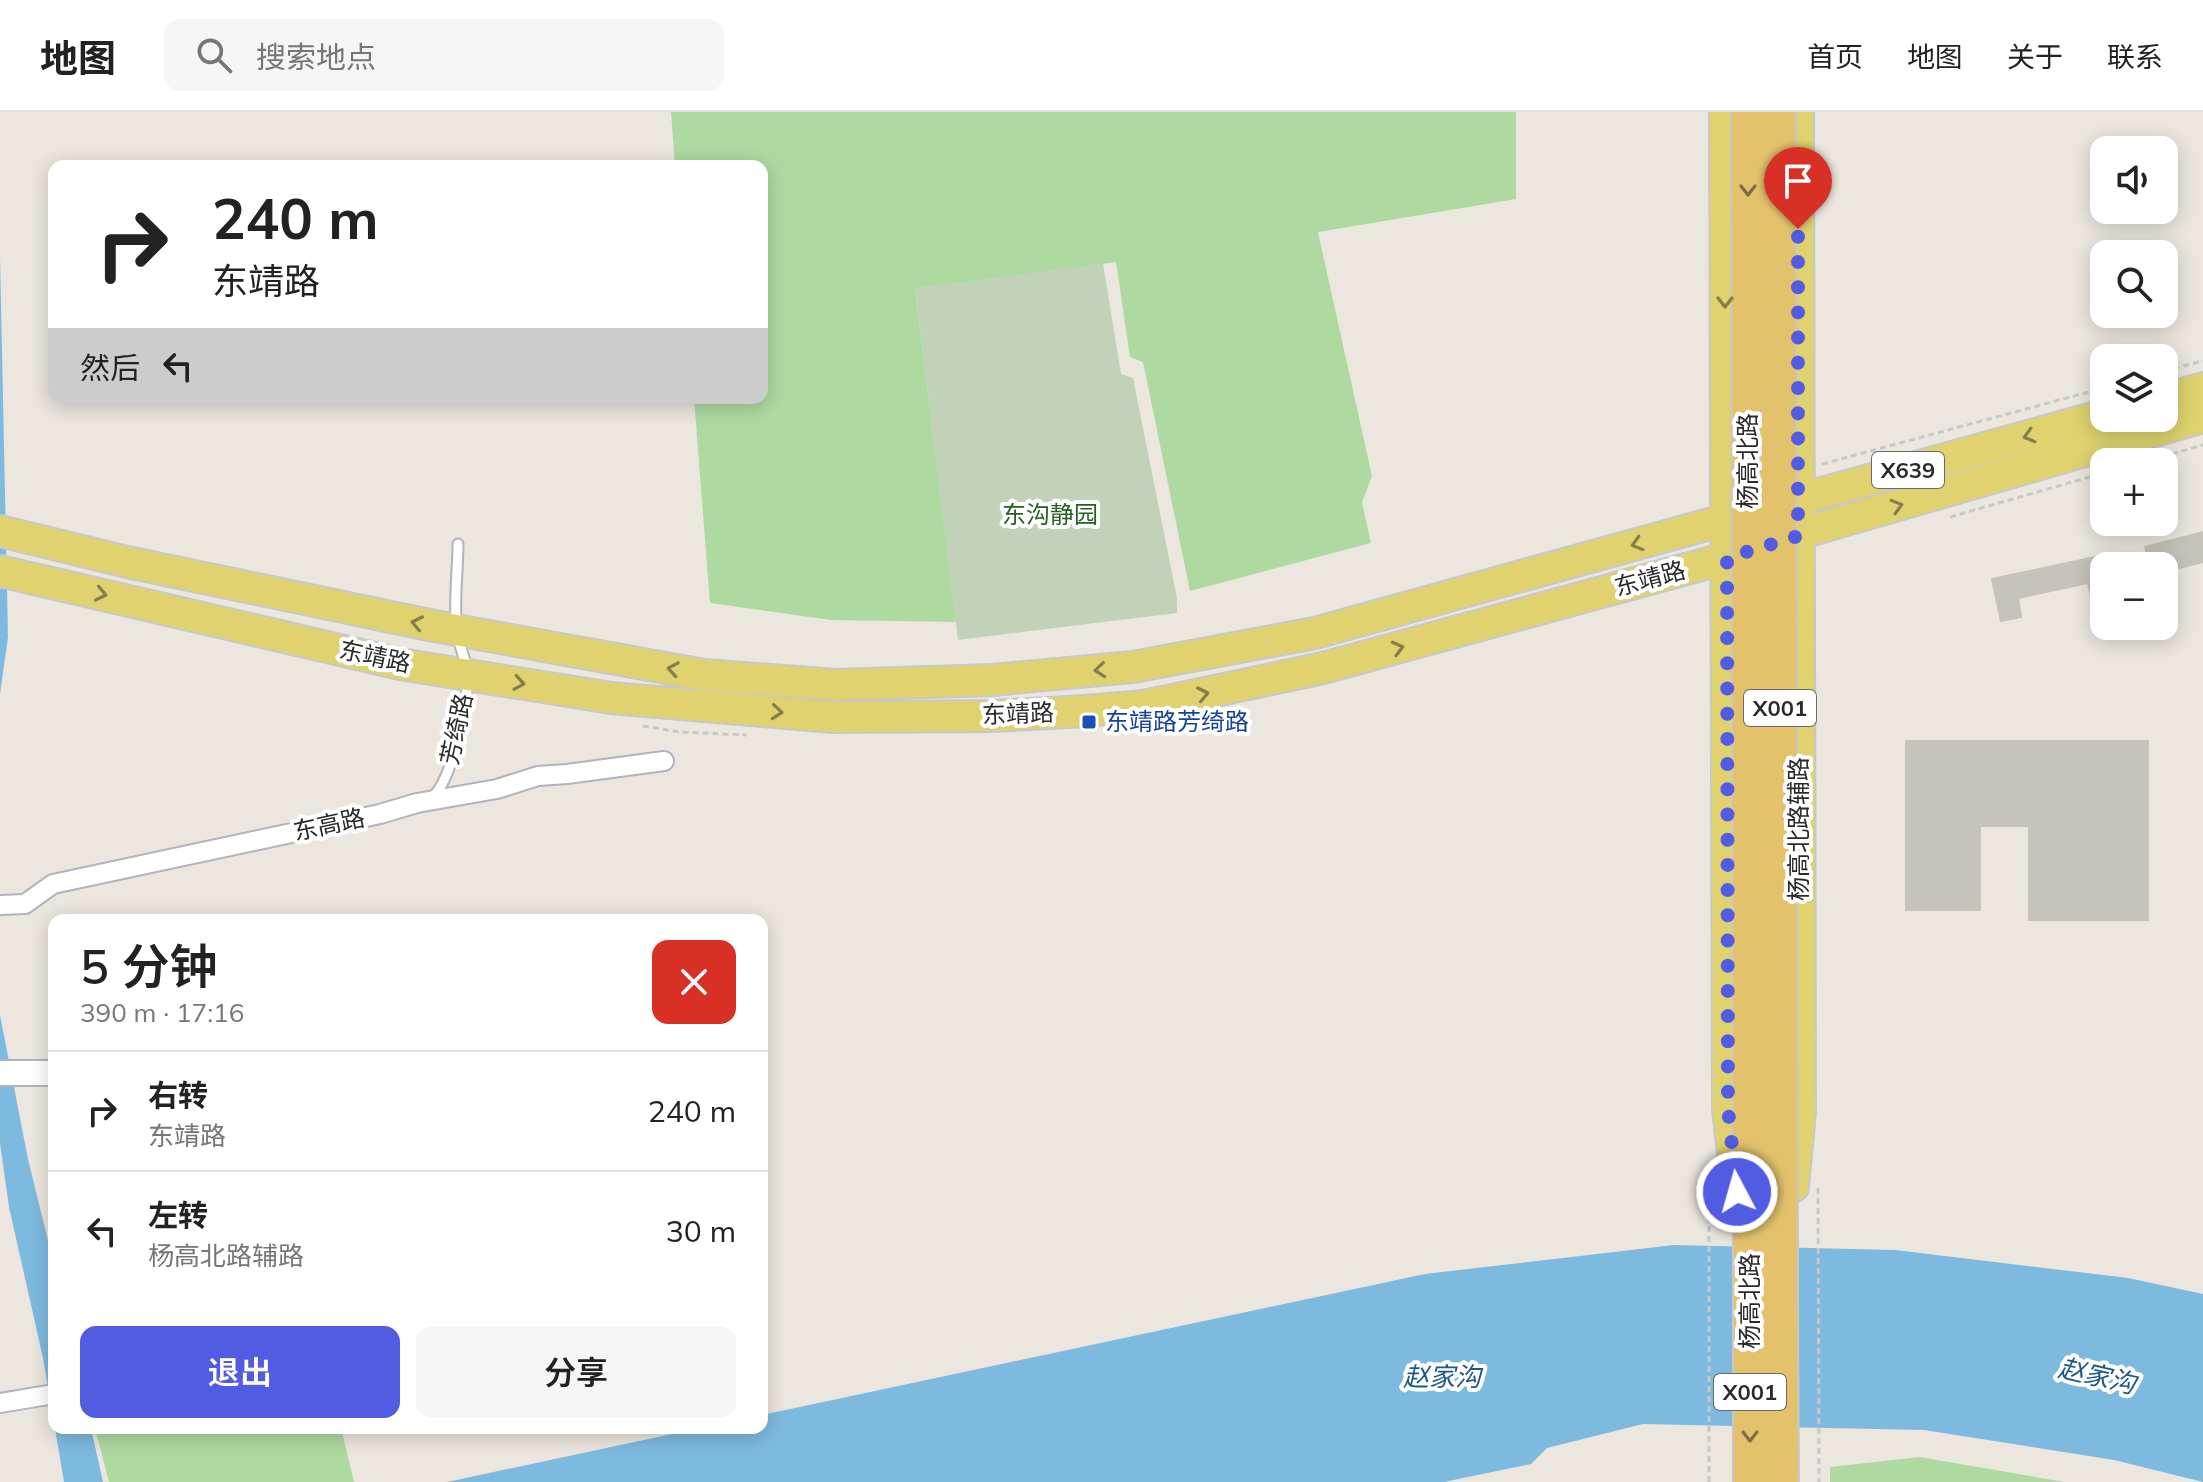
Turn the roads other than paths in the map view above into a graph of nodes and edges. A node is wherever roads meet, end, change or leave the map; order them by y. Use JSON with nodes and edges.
{"nodes":[{"id":1,"x":1725,"y":112,"type":"edge"},
{"id":2,"x":1748,"y":112,"type":"edge"},
{"id":3,"x":1779,"y":112,"type":"edge"},
{"id":4,"x":1798,"y":112,"type":"edge"},
{"id":5,"x":2203,"y":388,"type":"edge"},
{"id":6,"x":2178,"y":395,"type":"edge"},
{"id":7,"x":2203,"y":417,"type":"edge"},
{"id":8,"x":2090,"y":418,"type":"edge"},
{"id":9,"x":1798,"y":486,"type":"junction"},
{"id":10,"x":1719,"y":520,"type":"junction"},
{"id":11,"x":1810,"y":532,"type":"junction"},
{"id":12,"x":12,"y":534,"type":"edge"},
{"id":13,"x":458,"y":544,"type":"dead end"},
{"id":14,"x":1727,"y":558,"type":"junction"},
{"id":15,"x":12,"y":574,"type":"edge"},
{"id":16,"x":457,"y":631,"type":"junction"},
{"id":17,"x":468,"y":675,"type":"junction"},
{"id":18,"x":664,"y":761,"type":"dead end"},
{"id":19,"x":417,"y":803,"type":"junction"},
{"id":20,"x":0,"y":905,"type":"edge"},
{"id":21,"x":0,"y":1073,"type":"edge"},
{"id":22,"x":48,"y":1073,"type":"edge"},
{"id":23,"x":1766,"y":1303,"type":"junction"},
{"id":24,"x":48,"y":1395,"type":"edge"},
{"id":25,"x":0,"y":1403,"type":"edge"},
{"id":26,"x":1750,"y":1482,"type":"edge"},
{"id":27,"x":1782,"y":1482,"type":"edge"}],
"edges":[{"from":1,"to":10,"type":"main road","number":"X001","one_way":true},
{"from":2,"to":23,"type":"highway","name":"杨高北路","number":"X001","one_way":true,"bridge":true},
{"from":3,"to":23,"type":"highway","name":"杨高北路","number":"X001","bridge":true},
{"from":4,"to":9,"type":"main road","name":"杨高北路辅路","number":"X001"},
{"from":5,"to":6,"type":"main road"},
{"from":11,"to":7,"type":"main road","name":"东靖路","number":"X639","one_way":true},
{"from":8,"to":9,"type":"main road","name":"东靖路","number":"X639","one_way":true},
{"from":9,"to":10,"type":"main road","name":"东靖路","number":"X639"},
{"from":9,"to":11,"type":"main road","name":"杨高北路辅路","number":"X001"},
{"from":10,"to":14,"type":"main road","number":"X001"},
{"from":10,"to":16,"type":"main road","name":"东靖路","one_way":true},
{"from":11,"to":14,"type":"main road","name":"东靖路"},
{"from":11,"to":23,"type":"main road","name":"杨高北路辅路","number":"X001","bridge":true},
{"from":16,"to":12,"type":"main road","name":"东靖路","one_way":true},
{"from":13,"to":16,"type":"lane","name":"芳绮路"},
{"from":17,"to":14,"type":"main road","name":"东靖路","one_way":true},
{"from":14,"to":23,"type":"main road","number":"X001","bridge":true},
{"from":15,"to":17,"type":"main road","name":"东靖路","one_way":true},
{"from":16,"to":17,"type":"lane","name":"芳绮路"},
{"from":17,"to":19,"type":"lane","name":"芳绮路"},
{"from":18,"to":19,"type":"street","name":"东高路"},
{"from":19,"to":20,"type":"street","name":"东高路"},
{"from":21,"to":22,"type":"street"},
{"from":23,"to":26,"type":"highway","name":"杨高北路","number":"X001","one_way":true},
{"from":23,"to":27,"type":"highway","name":"杨高北路","number":"X001"},
{"from":24,"to":25,"type":"street"}]}
